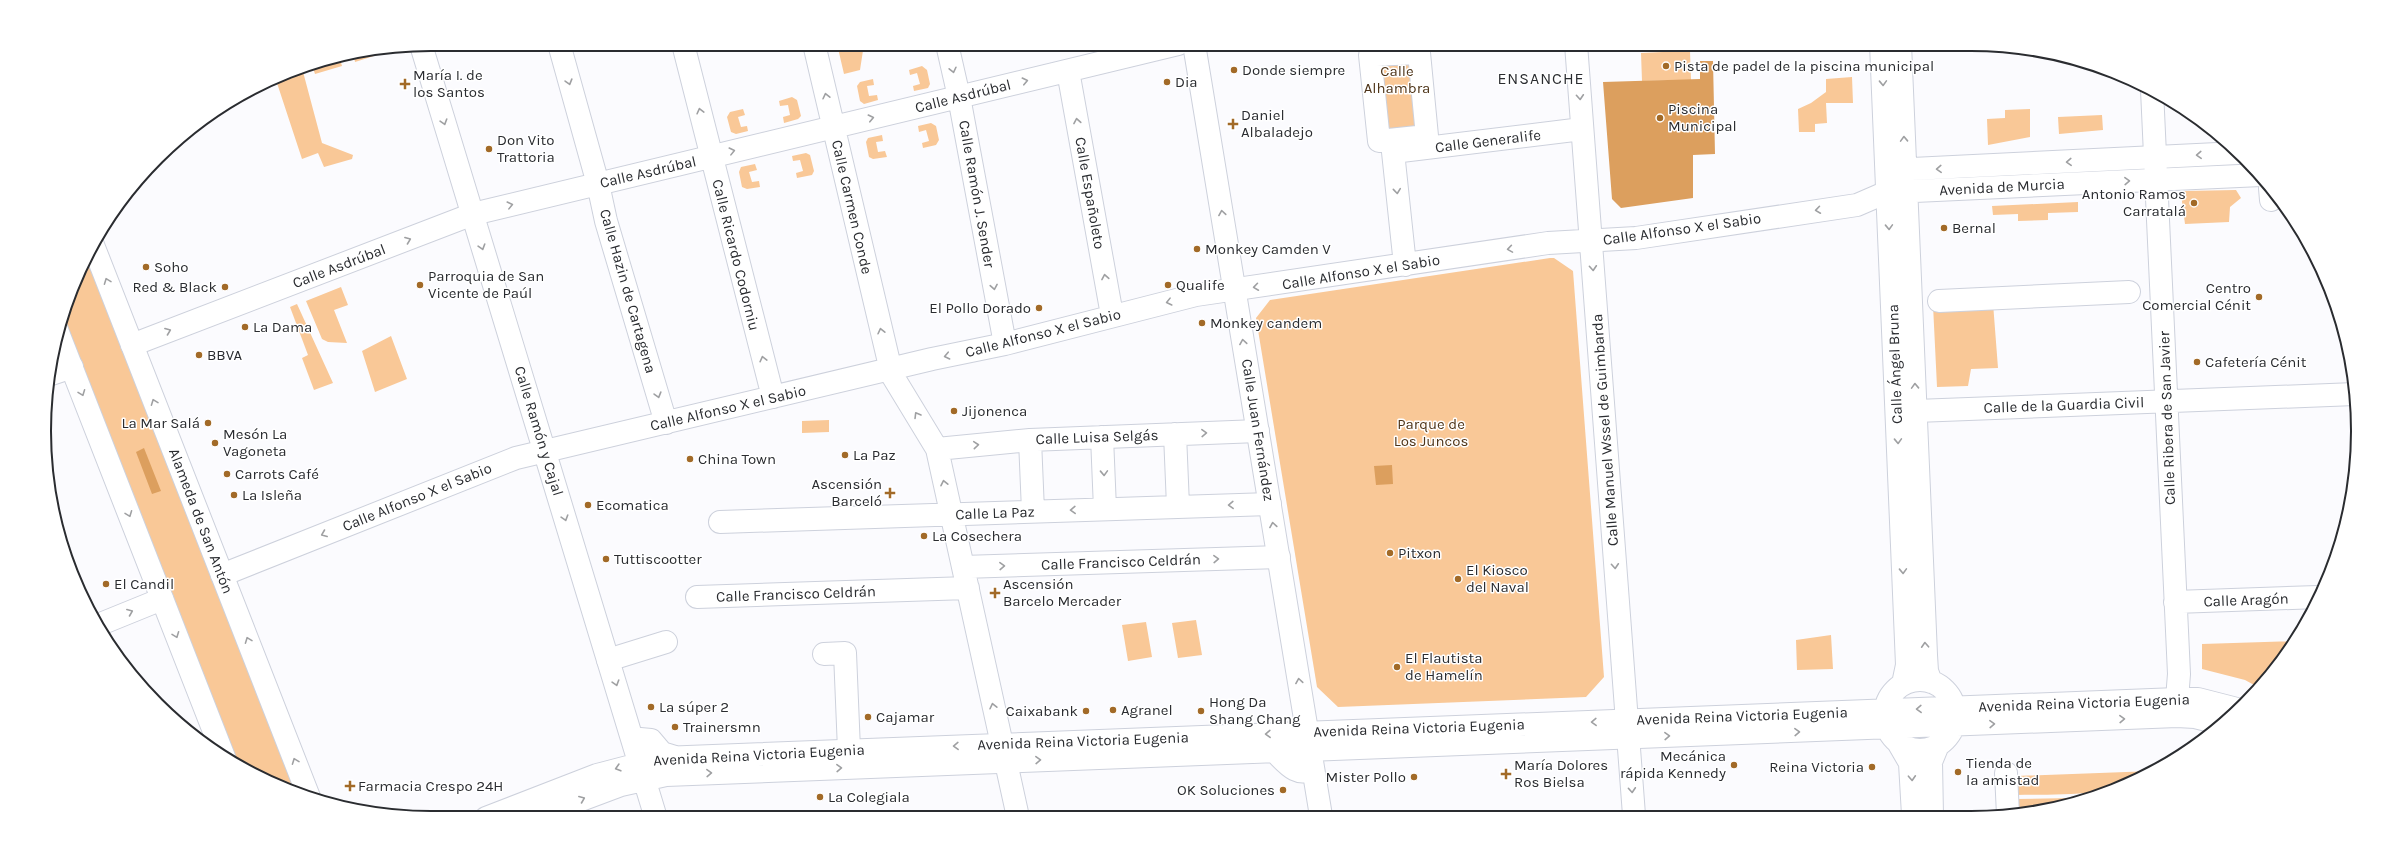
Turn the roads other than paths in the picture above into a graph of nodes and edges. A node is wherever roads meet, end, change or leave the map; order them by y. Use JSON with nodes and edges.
{"nodes":[{"id":1,"x":423,"y":51,"type":"edge"},
{"id":2,"x":561,"y":51,"type":"edge"},
{"id":3,"x":685,"y":51,"type":"edge"},
{"id":4,"x":816,"y":51,"type":"edge"},
{"id":5,"x":949,"y":51,"type":"edge"},
{"id":6,"x":1149,"y":51,"type":"edge"},
{"id":7,"x":1195,"y":51,"type":"edge"},
{"id":8,"x":1576,"y":51,"type":"edge"},
{"id":9,"x":1882,"y":51,"type":"edge"},
{"id":10,"x":1900,"y":51,"type":"edge"},
{"id":11,"x":1068,"y":71,"type":"junction"},
{"id":12,"x":959,"y":97,"type":"junction"},
{"id":13,"x":2152,"y":97,"type":"edge"},
{"id":14,"x":834,"y":127,"type":"junction"},
{"id":15,"x":1582,"y":129,"type":"junction"},
{"id":16,"x":2231,"y":153,"type":"edge"},
{"id":17,"x":711,"y":157,"type":"junction"},
{"id":18,"x":2156,"y":157,"type":"junction"},
{"id":19,"x":1896,"y":170,"type":"junction"},
{"id":20,"x":2253,"y":175,"type":"edge"},
{"id":21,"x":2157,"y":179,"type":"junction"},
{"id":22,"x":598,"y":184,"type":"junction"},
{"id":23,"x":1897,"y":192,"type":"junction"},
{"id":24,"x":473,"y":214,"type":"junction"},
{"id":25,"x":1591,"y":241,"type":"junction"},
{"id":26,"x":96,"y":252,"type":"edge"},
{"id":27,"x":1405,"y":265,"type":"junction"},
{"id":28,"x":1234,"y":290,"type":"junction"},
{"id":29,"x":2129,"y":292,"type":"dead end"},
{"id":30,"x":1939,"y":301,"type":"dead end"},
{"id":31,"x":1112,"y":315,"type":"junction"},
{"id":32,"x":62,"y":342,"type":"edge"},
{"id":33,"x":132,"y":344,"type":"junction"},
{"id":34,"x":1005,"y":344,"type":"junction"},
{"id":35,"x":72,"y":367,"type":"junction"},
{"id":36,"x":890,"y":369,"type":"junction"},
{"id":37,"x":55,"y":373,"type":"edge"},
{"id":38,"x":2349,"y":394,"type":"edge"},
{"id":39,"x":773,"y":397,"type":"junction"},
{"id":40,"x":2167,"y":401,"type":"junction"},
{"id":41,"x":1916,"y":411,"type":"junction"},
{"id":42,"x":666,"y":423,"type":"junction"},
{"id":43,"x":1258,"y":431,"type":"junction"},
{"id":44,"x":1175,"y":434,"type":"junction"},
{"id":45,"x":1102,"y":437,"type":"junction"},
{"id":46,"x":1030,"y":440,"type":"junction"},
{"id":47,"x":937,"y":449,"type":"junction"},
{"id":48,"x":544,"y":450,"type":"junction"},
{"id":49,"x":1270,"y":504,"type":"junction"},
{"id":50,"x":1178,"y":506,"type":"junction"},
{"id":51,"x":1105,"y":509,"type":"junction"},
{"id":52,"x":1033,"y":511,"type":"junction"},
{"id":53,"x":951,"y":514,"type":"junction"},
{"id":54,"x":720,"y":522,"type":"dead end"},
{"id":55,"x":1279,"y":557,"type":"junction"},
{"id":56,"x":222,"y":575,"type":"junction"},
{"id":57,"x":966,"y":578,"type":"junction"},
{"id":58,"x":696,"y":597,"type":"dead end"},
{"id":59,"x":2313,"y":597,"type":"edge"},
{"id":60,"x":162,"y":600,"type":"junction"},
{"id":61,"x":2175,"y":602,"type":"junction"},
{"id":62,"x":103,"y":623,"type":"edge"},
{"id":63,"x":666,"y":642,"type":"dead end"},
{"id":64,"x":824,"y":654,"type":"dead end"},
{"id":65,"x":608,"y":660,"type":"junction"},
{"id":66,"x":1931,"y":682,"type":"junction"},
{"id":67,"x":1903,"y":684,"type":"junction"},
{"id":68,"x":2178,"y":699,"type":"junction"},
{"id":69,"x":2232,"y":708,"type":"edge"},
{"id":70,"x":1954,"y":717,"type":"junction"},
{"id":71,"x":2215,"y":722,"type":"edge"},
{"id":72,"x":1890,"y":727,"type":"junction"},
{"id":73,"x":1627,"y":729,"type":"junction"},
{"id":74,"x":1938,"y":745,"type":"junction"},
{"id":75,"x":220,"y":747,"type":"edge"},
{"id":76,"x":1310,"y":749,"type":"junction"},
{"id":77,"x":849,"y":750,"type":"junction"},
{"id":78,"x":1003,"y":753,"type":"junction"},
{"id":79,"x":640,"y":762,"type":"junction"},
{"id":80,"x":2006,"y":773,"type":"dead end"},
{"id":81,"x":306,"y":790,"type":"edge"},
{"id":82,"x":2008,"y":809,"type":"edge"},
{"id":83,"x":504,"y":811,"type":"edge"},
{"id":84,"x":550,"y":811,"type":"edge"},
{"id":85,"x":654,"y":811,"type":"edge"},
{"id":86,"x":1017,"y":811,"type":"edge"},
{"id":87,"x":1320,"y":811,"type":"edge"},
{"id":88,"x":1634,"y":811,"type":"edge"},
{"id":89,"x":1913,"y":811,"type":"edge"},
{"id":90,"x":1932,"y":811,"type":"edge"}],
"edges":[{"from":1,"to":24,"type":"street","name":"Calle Ramón y Cajal","one_way":true},
{"from":2,"to":22,"type":"street","name":"Calle Hazin de Cartagena","one_way":true},
{"from":17,"to":3,"type":"street","name":"Calle Ricardo Codorniu","one_way":true},
{"from":14,"to":4,"type":"street","name":"Calle Carmen Conde","one_way":true},
{"from":5,"to":12,"type":"street","name":"Calle Ramón J. Sender","one_way":true},
{"from":6,"to":11,"type":"street","name":"Calle Asdrúbal"},
{"from":28,"to":7,"type":"street","name":"Calle Juan Fernández","one_way":true},
{"from":8,"to":15,"type":"street","name":"Calle Manuel Wssel de Guimbarda","one_way":true},
{"from":9,"to":19,"type":"street","name":"Calle Ángel Bruna","one_way":true},
{"from":19,"to":10,"type":"street","name":"Calle Ángel Bruna","one_way":true},
{"from":12,"to":11,"type":"street","name":"Calle Asdrúbal","one_way":true},
{"from":31,"to":11,"type":"street","name":"Calle Españoleto","one_way":true},
{"from":14,"to":12,"type":"street","name":"Calle Asdrúbal","one_way":true},
{"from":12,"to":34,"type":"street","name":"Calle Ramón J. Sender","one_way":true},
{"from":13,"to":18,"type":"street","name":"Calle Ribera de San Javier"},
{"from":17,"to":14,"type":"street","name":"Calle Asdrúbal","one_way":true},
{"from":36,"to":14,"type":"street","name":"Calle Carmen Conde","one_way":true},
{"from":15,"to":25,"type":"street","name":"Calle Manuel Wssel de Guimbarda"},
{"from":15,"to":27,"type":"street","name":"Calle Generalife","one_way":true},
{"from":16,"to":18,"type":"street","name":"Avenida de Murcia","one_way":true},
{"from":17,"to":22,"type":"street","name":"Calle Asdrúbal"},
{"from":39,"to":17,"type":"street","name":"Calle Ricardo Codorniu","one_way":true},
{"from":18,"to":19,"type":"street","name":"Avenida de Murcia","one_way":true},
{"from":18,"to":21,"type":"street","name":"Calle Ribera de San Javier"},
{"from":19,"to":23,"type":"street","name":"Calle Ángel Bruna"},
{"from":20,"to":21,"type":"street","name":"Avenida de Murcia"},
{"from":23,"to":21,"type":"street","name":"Avenida de Murcia","one_way":true},
{"from":21,"to":40,"type":"street","name":"Calle Ribera de San Javier"},
{"from":24,"to":22,"type":"street","name":"Calle Asdrúbal","one_way":true},
{"from":22,"to":42,"type":"street","name":"Calle Hazin de Cartagena","one_way":true},
{"from":23,"to":25,"type":"street","name":"Calle Alfonso X el Sabio","one_way":true},
{"from":41,"to":23,"type":"street","name":"Calle Ángel Bruna","one_way":true},
{"from":23,"to":67,"type":"street","name":"Calle Ángel Bruna","one_way":true},
{"from":33,"to":24,"type":"street","name":"Calle Asdrúbal","one_way":true},
{"from":24,"to":48,"type":"street","name":"Calle Ramón y Cajal","one_way":true},
{"from":25,"to":27,"type":"street","name":"Calle Alfonso X el Sabio","one_way":true},
{"from":25,"to":73,"type":"street","name":"Calle Manuel Wssel de Guimbarda","one_way":true},
{"from":33,"to":26,"type":"street","name":"Alameda de San Antón","one_way":true},
{"from":27,"to":28,"type":"street","name":"Calle Alfonso X el Sabio","one_way":true},
{"from":28,"to":31,"type":"street","name":"Calle Alfonso X el Sabio","one_way":true},
{"from":43,"to":28,"type":"street","name":"Calle Juan Fernández","one_way":true},
{"from":29,"to":30,"type":"street"},
{"from":31,"to":34,"type":"street","name":"Calle Alfonso X el Sabio"},
{"from":32,"to":35,"type":"street"},
{"from":56,"to":33,"type":"street","name":"Alameda de San Antón","one_way":true},
{"from":34,"to":36,"type":"street","name":"Calle Alfonso X el Sabio","one_way":true},
{"from":35,"to":37,"type":"street"},
{"from":35,"to":60,"type":"street","one_way":true},
{"from":36,"to":39,"type":"street","name":"Calle Alfonso X el Sabio"},
{"from":47,"to":36,"type":"street","name":"Calle Carmen Conde","one_way":true},
{"from":38,"to":40,"type":"street","name":"Calle de la Guardia Civil"},
{"from":39,"to":42,"type":"street","name":"Calle Alfonso X el Sabio"},
{"from":40,"to":41,"type":"street","name":"Calle de la Guardia Civil"},
{"from":40,"to":61,"type":"street","name":"Calle Ribera de San Javier"},
{"from":66,"to":41,"type":"street","name":"Calle Ángel Bruna","one_way":true},
{"from":42,"to":48,"type":"street","name":"Calle Alfonso X el Sabio"},
{"from":44,"to":43,"type":"street","name":"Calle Luisa Selgás","one_way":true},
{"from":43,"to":49,"type":"street","name":"Calle Juan Fernández"},
{"from":44,"to":45,"type":"street","name":"Calle Luisa Selgás"},
{"from":44,"to":50,"type":"street"},
{"from":45,"to":46,"type":"street","name":"Calle Luisa Selgás"},
{"from":45,"to":51,"type":"street","one_way":true},
{"from":47,"to":46,"type":"street","name":"Calle Luisa Selgás","one_way":true},
{"from":46,"to":52,"type":"street"},
{"from":53,"to":47,"type":"street","name":"Calle Carmen Conde","one_way":true},
{"from":48,"to":56,"type":"street","name":"Calle Alfonso X el Sabio","one_way":true},
{"from":48,"to":65,"type":"street","name":"Calle Ramón y Cajal","one_way":true},
{"from":49,"to":50,"type":"street","name":"Calle La Paz","one_way":true},
{"from":55,"to":49,"type":"street","name":"Calle Juan Fernández","one_way":true},
{"from":50,"to":51,"type":"street","name":"Calle La Paz"},
{"from":51,"to":52,"type":"street","name":"Calle La Paz","one_way":true},
{"from":52,"to":53,"type":"street","name":"Calle La Paz"},
{"from":53,"to":54,"type":"street","name":"Calle La Paz"},
{"from":53,"to":57,"type":"street","name":"Calle Carmen Conde"},
{"from":57,"to":55,"type":"street","name":"Calle Francisco Celdrán","one_way":true},
{"from":76,"to":55,"type":"street","name":"Calle Juan Fernández","one_way":true},
{"from":81,"to":56,"type":"street","name":"Alameda de San Antón","one_way":true},
{"from":57,"to":58,"type":"street","name":"Calle Francisco Celdrán"},
{"from":78,"to":57,"type":"street","name":"Calle Carmen Conde","one_way":true},
{"from":59,"to":61,"type":"street","name":"Calle Aragón"},
{"from":62,"to":60,"type":"street","one_way":true},
{"from":60,"to":75,"type":"street","one_way":true},
{"from":61,"to":68,"type":"street","name":"Calle Ribera de San Javier"},
{"from":63,"to":65,"type":"street"},
{"from":64,"to":77,"type":"street"},
{"from":65,"to":79,"type":"street","name":"Calle Ramón y Cajal","one_way":true},
{"from":66,"to":67,"type":"street"},
{"from":66,"to":70,"type":"street"},
{"from":67,"to":72,"type":"street"},
{"from":68,"to":69,"type":"street","name":"Avenida Reina Victoria Eugenia"},
{"from":68,"to":70,"type":"street","name":"Avenida Reina Victoria Eugenia"},
{"from":70,"to":71,"type":"street","name":"Avenida Reina Victoria Eugenia","one_way":true},
{"from":70,"to":72,"type":"street","name":"Avenida Reina Victoria Eugenia"},
{"from":70,"to":74,"type":"street"},
{"from":72,"to":73,"type":"street","name":"Avenida Reina Victoria Eugenia"},
{"from":72,"to":74,"type":"street","name":"Avenida Reina Victoria Eugenia"},
{"from":72,"to":89,"type":"street","one_way":true},
{"from":73,"to":76,"type":"street","name":"Avenida Reina Victoria Eugenia"},
{"from":73,"to":88,"type":"street","name":"Calle Manuel Wssel de Guimbarda","one_way":true},
{"from":74,"to":90,"type":"street"},
{"from":76,"to":78,"type":"street","name":"Avenida Reina Victoria Eugenia","one_way":true},
{"from":78,"to":76,"type":"street","name":"Avenida Reina Victoria Eugenia","one_way":true},
{"from":76,"to":87,"type":"street","name":"Calle Juan Fernández"},
{"from":78,"to":77,"type":"street","name":"Avenida Reina Victoria Eugenia","one_way":true},
{"from":77,"to":79,"type":"street","name":"Avenida Reina Victoria Eugenia"},
{"from":79,"to":78,"type":"street","name":"Avenida Reina Victoria Eugenia","one_way":true},
{"from":78,"to":86,"type":"street","name":"Calle Carmen Conde"},
{"from":79,"to":83,"type":"street","name":"Avenida Reina Victoria Eugenia","one_way":true},
{"from":84,"to":79,"type":"street","name":"Avenida Reina Victoria Eugenia","one_way":true},
{"from":79,"to":85,"type":"street","name":"Calle Ramón y Cajal"},
{"from":80,"to":82,"type":"street"}]}
